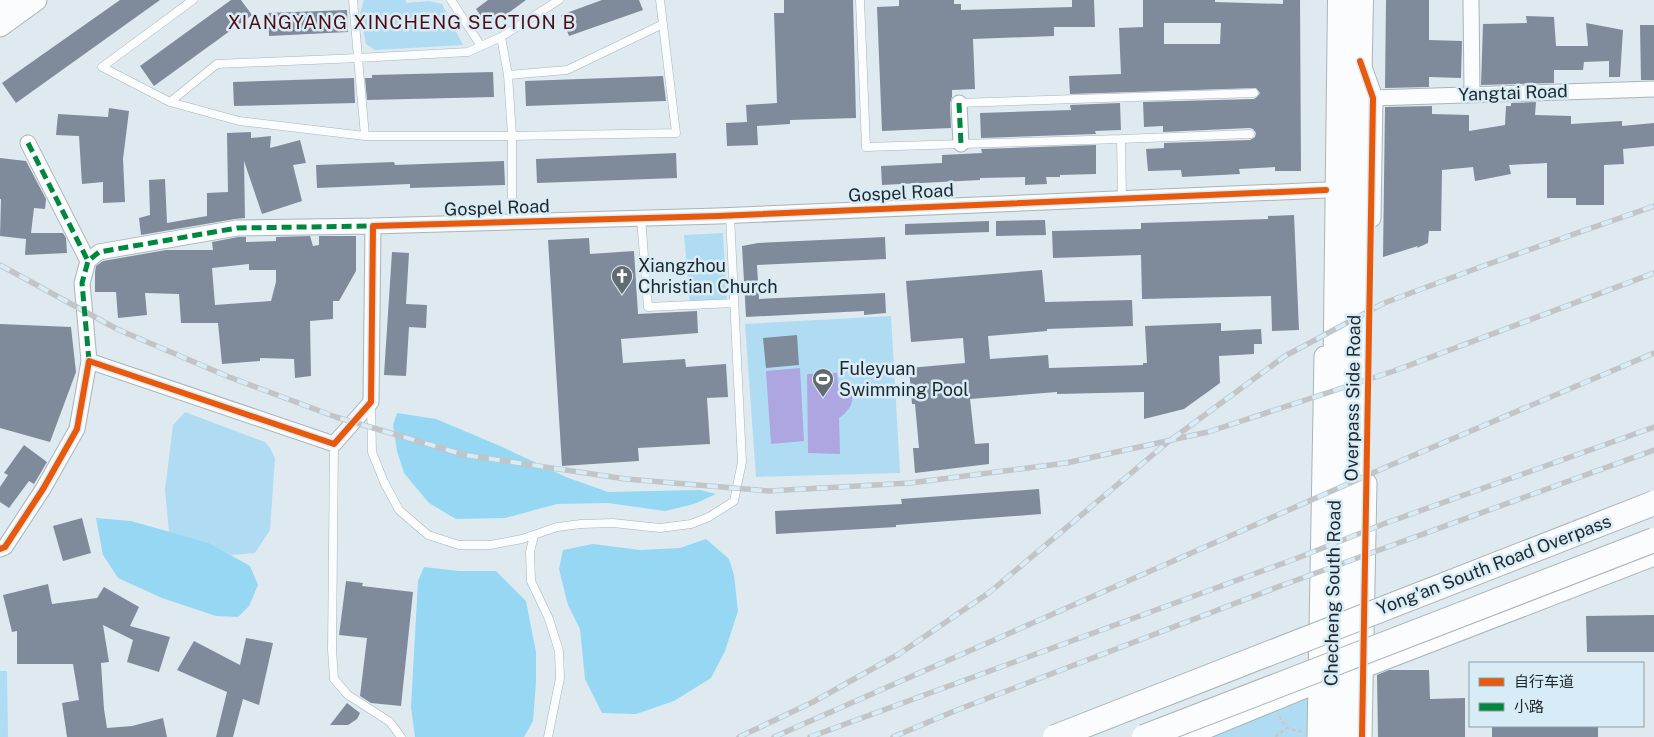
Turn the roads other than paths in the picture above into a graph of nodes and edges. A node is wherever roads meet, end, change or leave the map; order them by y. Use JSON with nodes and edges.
{"nodes":[{"id":1,"x":8,"y":0,"type":"edge"},
{"id":2,"x":36,"y":0,"type":"edge"},
{"id":3,"x":193,"y":0,"type":"edge"},
{"id":4,"x":352,"y":0,"type":"edge"},
{"id":5,"x":451,"y":0,"type":"edge"},
{"id":6,"x":559,"y":0,"type":"edge"},
{"id":7,"x":660,"y":0,"type":"edge"},
{"id":8,"x":860,"y":0,"type":"edge"},
{"id":9,"x":1340,"y":0,"type":"edge"},
{"id":10,"x":1361,"y":0,"type":"edge"},
{"id":11,"x":1471,"y":0,"type":"edge"},
{"id":12,"x":0,"y":6,"type":"edge"},
{"id":13,"x":663,"y":24,"type":"junction"},
{"id":14,"x":0,"y":26,"type":"edge"},
{"id":15,"x":501,"y":37,"type":"junction"},
{"id":16,"x":481,"y":46,"type":"junction"},
{"id":17,"x":358,"y":58,"type":"junction"},
{"id":18,"x":1360,"y":61,"type":"junction"},
{"id":19,"x":1339,"y":74,"type":"junction"},
{"id":20,"x":508,"y":75,"type":"junction"},
{"id":21,"x":1654,"y":89,"type":"edge"},
{"id":22,"x":1254,"y":93,"type":"dead end"},
{"id":23,"x":1472,"y":94,"type":"junction"},
{"id":24,"x":1373,"y":98,"type":"junction"},
{"id":25,"x":170,"y":102,"type":"junction"},
{"id":26,"x":959,"y":104,"type":"joint"},
{"id":27,"x":1250,"y":134,"type":"dead end"},
{"id":28,"x":365,"y":136,"type":"junction"},
{"id":29,"x":512,"y":136,"type":"junction"},
{"id":30,"x":1121,"y":139,"type":"junction"},
{"id":31,"x":28,"y":143,"type":"dead end"},
{"id":32,"x":961,"y":144,"type":"junction"},
{"id":33,"x":1326,"y":190,"type":"junction"},
{"id":34,"x":1122,"y":198,"type":"junction"},
{"id":35,"x":730,"y":216,"type":"junction"},
{"id":36,"x":641,"y":218,"type":"junction"},
{"id":37,"x":512,"y":222,"type":"junction"},
{"id":38,"x":372,"y":226,"type":"junction"},
{"id":39,"x":88,"y":261,"type":"junction"},
{"id":40,"x":734,"y":303,"type":"junction"},
{"id":41,"x":89,"y":361,"type":"junction"},
{"id":42,"x":371,"y":402,"type":"junction"},
{"id":43,"x":334,"y":444,"type":"junction"},
{"id":44,"x":1654,"y":503,"type":"edge"},
{"id":45,"x":534,"y":535,"type":"junction"},
{"id":46,"x":1654,"y":540,"type":"edge"},
{"id":47,"x":0,"y":549,"type":"edge"},
{"id":48,"x":1654,"y":556,"type":"edge"},
{"id":49,"x":1364,"y":668,"type":"junction"},
{"id":50,"x":1318,"y":683,"type":"junction"},
{"id":51,"x":1322,"y":735,"type":"edge"},
{"id":52,"x":401,"y":737,"type":"edge"},
{"id":53,"x":548,"y":737,"type":"edge"},
{"id":54,"x":1055,"y":737,"type":"edge"},
{"id":55,"x":1144,"y":737,"type":"edge"},
{"id":56,"x":1186,"y":737,"type":"edge"},
{"id":57,"x":1349,"y":737,"type":"edge"},
{"id":58,"x":1362,"y":737,"type":"edge"}],
"edges":[{"from":1,"to":12,"type":"main road"},
{"from":2,"to":14,"type":"main road"},
{"from":3,"to":25,"type":"lane"},
{"from":4,"to":17,"type":"lane"},
{"from":5,"to":16,"type":"lane"},
{"from":6,"to":15,"type":"lane"},
{"from":7,"to":13,"type":"lane"},
{"from":8,"to":32,"type":"lane"},
{"from":9,"to":19,"type":"main road","name":"Checheng South Road"},
{"from":10,"to":18,"type":"main road","name":"Checheng South Road"},
{"from":11,"to":23,"type":"street"},
{"from":13,"to":20,"type":"lane"},
{"from":13,"to":29,"type":"lane"},
{"from":15,"to":16,"type":"lane"},
{"from":15,"to":20,"type":"lane"},
{"from":16,"to":17,"type":"lane"},
{"from":17,"to":25,"type":"lane"},
{"from":17,"to":28,"type":"lane"},
{"from":18,"to":24,"type":"street","name":"Overpass Side Road"},
{"from":18,"to":57,"type":"main road","name":"Checheng South Road"},
{"from":19,"to":33,"type":"street","name":"Overpass Side Road"},
{"from":19,"to":51,"type":"main road","name":"Checheng South Road"},
{"from":20,"to":29,"type":"lane"},
{"from":21,"to":23,"type":"street","name":"Yangtai Road"},
{"from":22,"to":26,"type":"lane"},
{"from":23,"to":24,"type":"street","name":"Yangtai Road"},
{"from":24,"to":49,"type":"street","name":"Overpass Side Road"},
{"from":25,"to":28,"type":"lane"},
{"from":26,"to":32,"type":"street"},
{"from":27,"to":30,"type":"lane"},
{"from":28,"to":29,"type":"lane"},
{"from":29,"to":37,"type":"lane"},
{"from":30,"to":32,"type":"lane"},
{"from":30,"to":34,"type":"lane"},
{"from":31,"to":39,"type":"street"},
{"from":33,"to":34,"type":"street","name":"Gospel Road"},
{"from":33,"to":50,"type":"street","name":"Overpass Side Road"},
{"from":34,"to":35,"type":"street","name":"Gospel Road"},
{"from":35,"to":36,"type":"street","name":"Gospel Road"},
{"from":35,"to":40,"type":"lane"},
{"from":36,"to":37,"type":"street","name":"Gospel Road"},
{"from":36,"to":40,"type":"lane"},
{"from":37,"to":38,"type":"street","name":"Gospel Road"},
{"from":38,"to":39,"type":"street","name":"Gospel Road"},
{"from":38,"to":42,"type":"street"},
{"from":39,"to":41,"type":"street"},
{"from":40,"to":45,"type":"lane"},
{"from":41,"to":43,"type":"street"},
{"from":41,"to":47,"type":"street"},
{"from":42,"to":43,"type":"street"},
{"from":42,"to":45,"type":"lane"},
{"from":43,"to":52,"type":"lane"},
{"from":44,"to":54,"type":"main road","name":"Yong'an South Road Overpass","bridge":true},
{"from":45,"to":53,"type":"lane"},
{"from":46,"to":55,"type":"main road","name":"Yong'an South Road Overpass","bridge":true},
{"from":48,"to":49,"type":"street"},
{"from":49,"to":58,"type":"street","name":"Overpass Side Road"},
{"from":50,"to":51,"type":"street","name":"Overpass Side Road"},
{"from":50,"to":56,"type":"street"}]}
